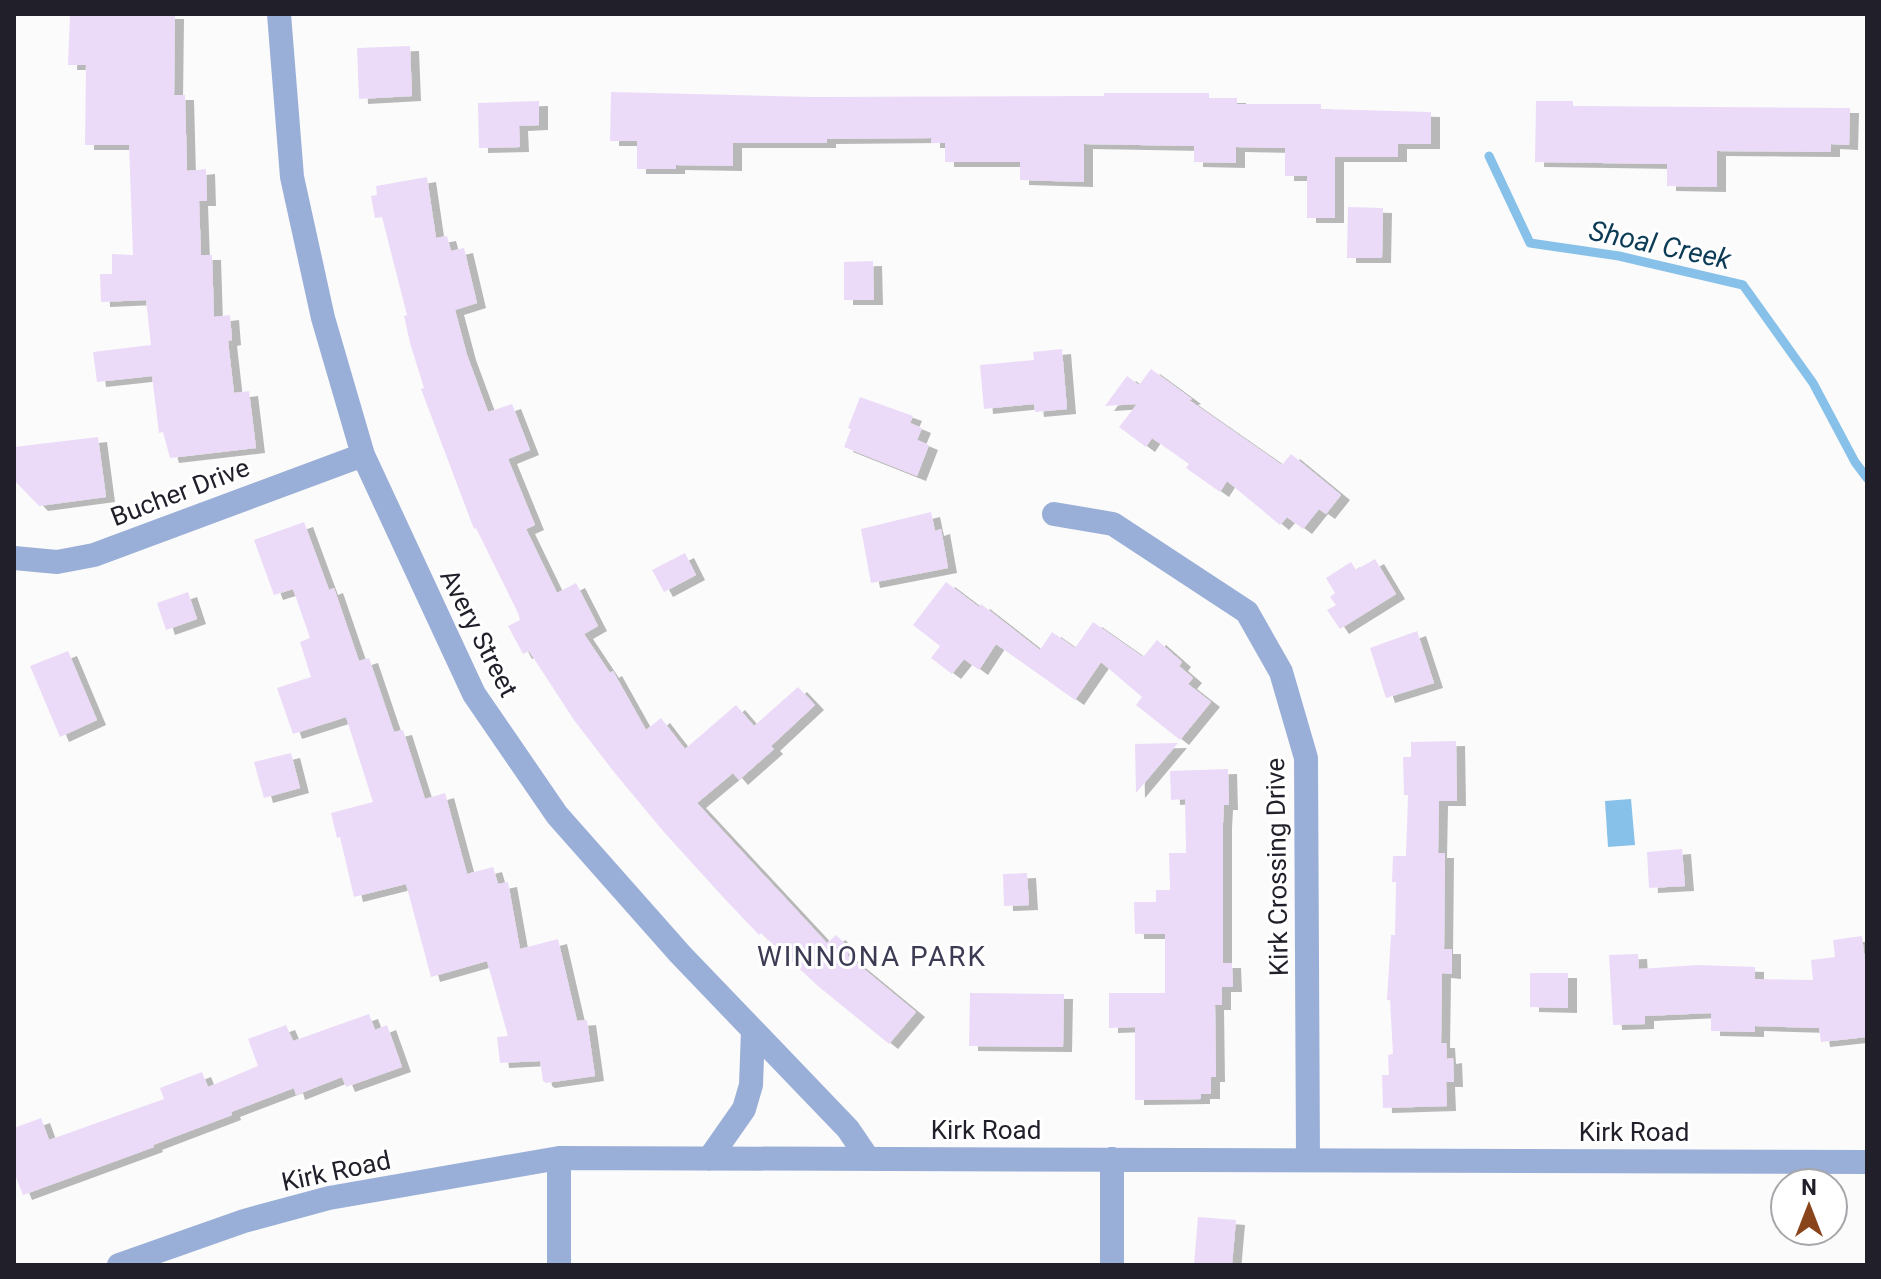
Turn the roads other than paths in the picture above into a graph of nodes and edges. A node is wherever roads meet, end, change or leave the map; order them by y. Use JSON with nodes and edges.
{"nodes":[{"id":1,"x":279,"y":14,"type":"edge"},
{"id":2,"x":363,"y":455,"type":"junction"},
{"id":3,"x":1054,"y":514,"type":"dead end"},
{"id":4,"x":14,"y":558,"type":"edge"},
{"id":5,"x":753,"y":1030,"type":"junction"},
{"id":6,"x":867,"y":1157,"type":"junction"},
{"id":7,"x":559,"y":1158,"type":"junction"},
{"id":8,"x":709,"y":1159,"type":"junction"},
{"id":9,"x":1112,"y":1159,"type":"junction"},
{"id":10,"x":1308,"y":1160,"type":"junction"},
{"id":11,"x":1867,"y":1162,"type":"edge"},
{"id":12,"x":119,"y":1265,"type":"edge"},
{"id":13,"x":559,"y":1265,"type":"edge"},
{"id":14,"x":1112,"y":1265,"type":"edge"}],
"edges":[{"from":1,"to":2,"type":"street","name":"Avery Street"},
{"from":2,"to":4,"type":"street","name":"Bucher Drive"},
{"from":2,"to":5,"type":"street","name":"Avery Street"},
{"from":3,"to":10,"type":"street","name":"Kirk Crossing Drive"},
{"from":5,"to":6,"type":"street","name":"Avery Street"},
{"from":5,"to":8,"type":"street"},
{"from":6,"to":8,"type":"street","name":"Kirk Road"},
{"from":6,"to":9,"type":"street","name":"Kirk Road"},
{"from":7,"to":8,"type":"street","name":"Kirk Road"},
{"from":7,"to":12,"type":"street","name":"Kirk Road"},
{"from":7,"to":13,"type":"street"},
{"from":9,"to":10,"type":"street","name":"Kirk Road"},
{"from":9,"to":14,"type":"street"},
{"from":10,"to":11,"type":"street","name":"Kirk Road"}]}
